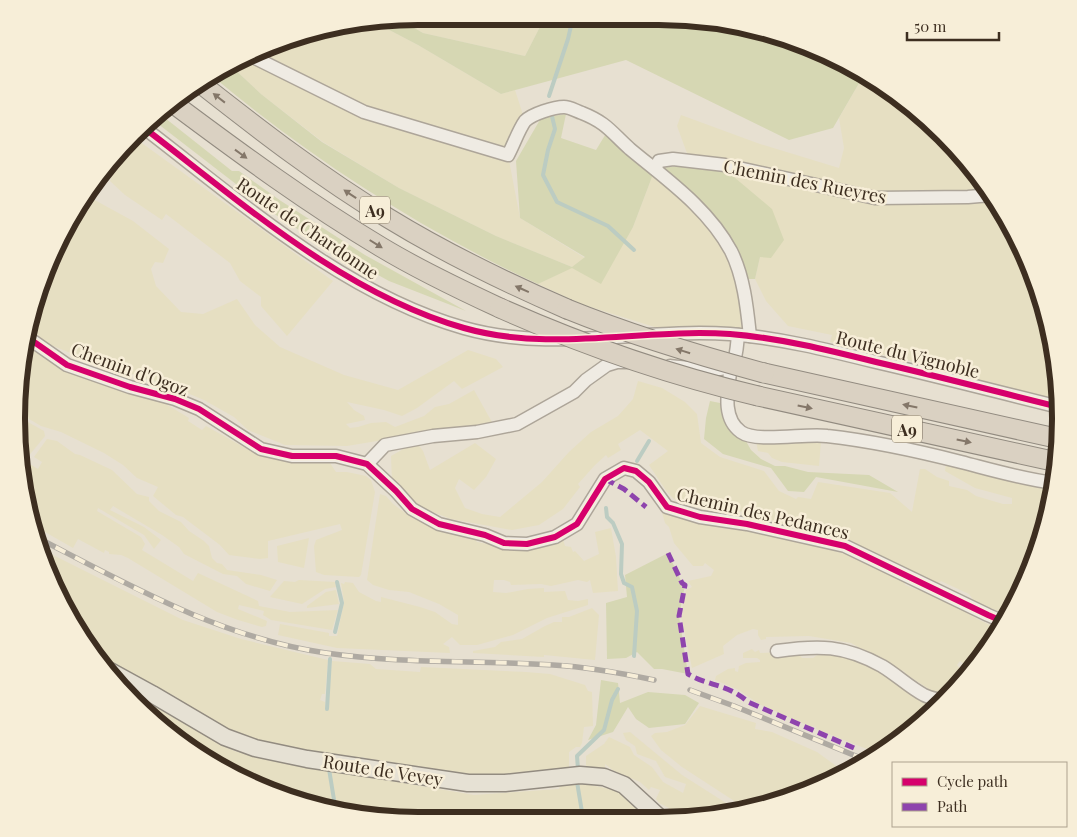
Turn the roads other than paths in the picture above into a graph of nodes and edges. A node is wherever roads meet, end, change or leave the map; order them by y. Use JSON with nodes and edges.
{"nodes":[{"id":1,"x":258,"y":60,"type":"edge"},
{"id":2,"x":206,"y":88,"type":"edge"},
{"id":3,"x":178,"y":107,"type":"edge"},
{"id":4,"x":149,"y":132,"type":"edge"},
{"id":5,"x":655,"y":169,"type":"junction"},
{"id":6,"x":983,"y":196,"type":"edge"},
{"id":7,"x":744,"y":336,"type":"junction"},
{"id":8,"x":33,"y":341,"type":"edge"},
{"id":9,"x":732,"y":365,"type":"junction"},
{"id":10,"x":1051,"y":405,"type":"edge"},
{"id":11,"x":1051,"y":437,"type":"edge"},
{"id":12,"x":1050,"y":460,"type":"edge"},
{"id":13,"x":367,"y":464,"type":"junction"},
{"id":14,"x":1047,"y":482,"type":"edge"},
{"id":15,"x":997,"y":619,"type":"edge"},
{"id":16,"x":777,"y":651,"type":"dead end"},
{"id":17,"x":123,"y":678,"type":"edge"},
{"id":18,"x":936,"y":698,"type":"edge"},
{"id":19,"x":653,"y":812,"type":"edge"}],
"edges":[{"from":1,"to":5,"type":"street"},
{"from":11,"to":2,"type":"highway","number":"A9","one_way":true,"bridge":true},
{"from":3,"to":12,"type":"highway","number":"A9","one_way":true,"bridge":true},
{"from":4,"to":7,"type":"street","name":"Route de Chardonne"},
{"from":5,"to":6,"type":"street","name":"Chemin des Rueyres"},
{"from":5,"to":7,"type":"street"},
{"from":7,"to":9,"type":"street"},
{"from":7,"to":10,"type":"street","name":"Route du Vignoble"},
{"from":8,"to":13,"type":"street","name":"Chemin d'Ogoz"},
{"from":9,"to":13,"type":"street"},
{"from":9,"to":14,"type":"street"},
{"from":13,"to":15,"type":"street","name":"Chemin des Pedances"},
{"from":16,"to":18,"type":"street"},
{"from":17,"to":19,"type":"main road","name":"Route de Vevey"}]}
